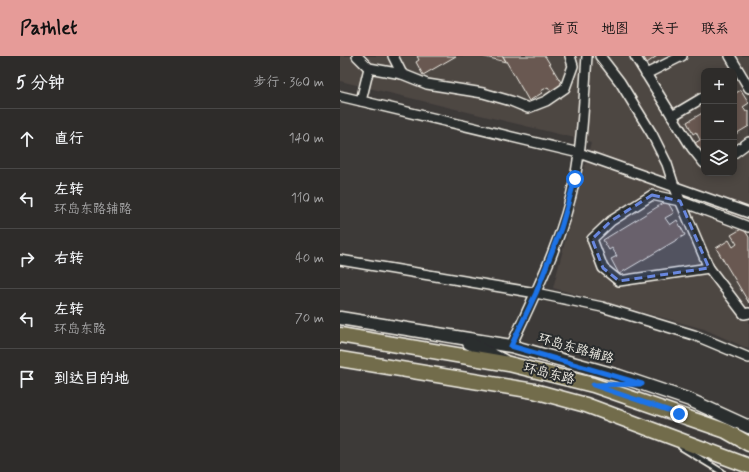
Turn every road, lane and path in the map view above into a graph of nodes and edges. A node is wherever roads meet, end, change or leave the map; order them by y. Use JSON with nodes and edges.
{"nodes":[{"id":1,"x":357,"y":56,"type":"edge"},
{"id":2,"x":393,"y":56,"type":"edge"},
{"id":3,"x":570,"y":56,"type":"edge"},
{"id":4,"x":587,"y":56,"type":"edge"},
{"id":5,"x":600,"y":56,"type":"edge"},
{"id":6,"x":635,"y":56,"type":"edge"},
{"id":7,"x":682,"y":56,"type":"edge"},
{"id":8,"x":730,"y":56,"type":"edge"},
{"id":9,"x":369,"y":68,"type":"junction"},
{"id":10,"x":402,"y":74,"type":"junction"},
{"id":11,"x":646,"y":74,"type":"junction"},
{"id":12,"x":738,"y":77,"type":"edge"},
{"id":13,"x":749,"y":88,"type":"edge"},
{"id":14,"x":340,"y":96,"type":"edge"},
{"id":15,"x":701,"y":99,"type":"edge"},
{"id":16,"x":361,"y":101,"type":"junction"},
{"id":17,"x":672,"y":116,"type":"junction"},
{"id":18,"x":749,"y":142,"type":"edge"},
{"id":19,"x":737,"y":151,"type":"edge"},
{"id":20,"x":579,"y":153,"type":"junction"},
{"id":21,"x":701,"y":159,"type":"edge"},
{"id":22,"x":674,"y":186,"type":"junction"},
{"id":23,"x":680,"y":201,"type":"junction"},
{"id":24,"x":749,"y":213,"type":"edge"},
{"id":25,"x":749,"y":227,"type":"edge"},
{"id":26,"x":340,"y":260,"type":"edge"},
{"id":27,"x":709,"y":268,"type":"junction"},
{"id":28,"x":536,"y":293,"type":"junction"},
{"id":29,"x":749,"y":313,"type":"edge"},
{"id":30,"x":340,"y":318,"type":"edge"},
{"id":31,"x":340,"y":335,"type":"edge"},
{"id":32,"x":461,"y":338,"type":"junction"},
{"id":33,"x":511,"y":346,"type":"junction"},
{"id":34,"x":749,"y":358,"type":"edge"},
{"id":35,"x":340,"y":359,"type":"edge"},
{"id":36,"x":509,"y":364,"type":"junction"},
{"id":37,"x":642,"y":384,"type":"junction"},
{"id":38,"x":593,"y":385,"type":"junction"},
{"id":39,"x":749,"y":427,"type":"edge"},
{"id":40,"x":652,"y":430,"type":"junction"},
{"id":41,"x":749,"y":444,"type":"edge"},
{"id":42,"x":749,"y":466,"type":"edge"},
{"id":43,"x":722,"y":472,"type":"edge"}],
"edges":[{"from":1,"to":9,"type":"street"},
{"from":2,"to":10,"type":"street"},
{"from":3,"to":10,"type":"street"},
{"from":4,"to":20,"type":"street"},
{"from":5,"to":22,"type":"street"},
{"from":6,"to":11,"type":"street"},
{"from":7,"to":11,"type":"street"},
{"from":8,"to":12,"type":"street"},
{"from":9,"to":10,"type":"street"},
{"from":9,"to":16,"type":"street"},
{"from":11,"to":17,"type":"street"},
{"from":12,"to":13,"type":"street"},
{"from":14,"to":16,"type":"street"},
{"from":15,"to":17,"type":"street"},
{"from":16,"to":20,"type":"street"},
{"from":17,"to":21,"type":"street"},
{"from":18,"to":19,"type":"street"},
{"from":20,"to":22,"type":"street"},
{"from":20,"to":28,"type":"street"},
{"from":22,"to":23,"type":"street"},
{"from":22,"to":24,"type":"street"},
{"from":23,"to":25,"type":"street"},
{"from":23,"to":27,"type":"street"},
{"from":23,"to":27,"type":"street"},
{"from":26,"to":28,"type":"street"},
{"from":27,"to":29,"type":"street"},
{"from":28,"to":33,"type":"street"},
{"from":28,"to":34,"type":"street"},
{"from":30,"to":32,"type":"street","name":"环岛东路辅路"},
{"from":31,"to":36,"type":"main road","name":"环岛东路"},
{"from":32,"to":33,"type":"street","name":"环岛东路辅路"},
{"from":32,"to":36,"type":"street"},
{"from":33,"to":37,"type":"street","name":"环岛东路辅路"},
{"from":35,"to":40,"type":"main road","name":"环岛东路"},
{"from":36,"to":38,"type":"main road","name":"环岛东路"},
{"from":37,"to":38,"type":"street"},
{"from":37,"to":39,"type":"street","name":"环岛东路辅路"},
{"from":38,"to":41,"type":"main road","name":"环岛东路"},
{"from":40,"to":42,"type":"main road","name":"环岛东路"},
{"from":40,"to":43,"type":"lane"}]}
